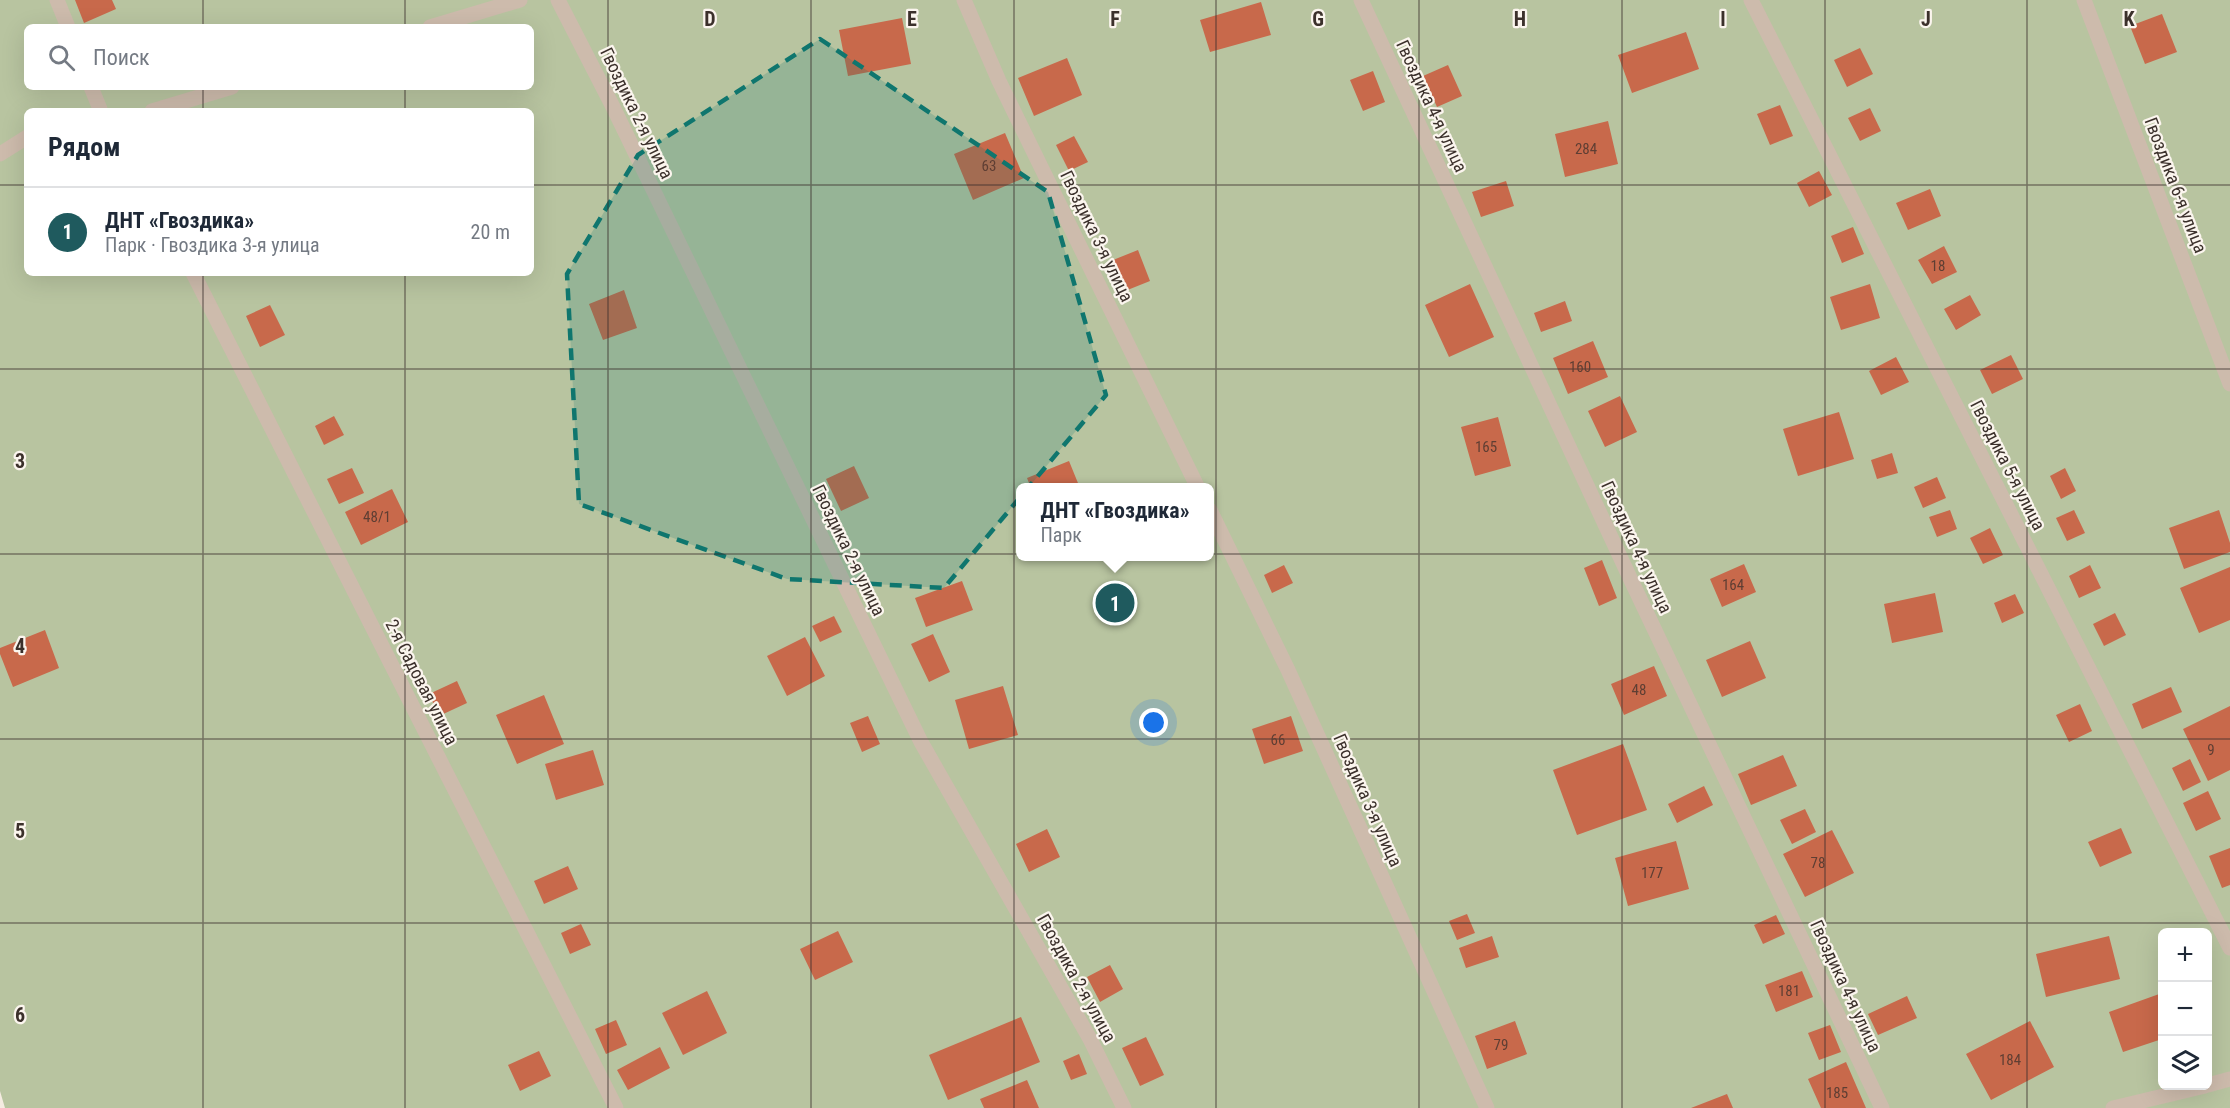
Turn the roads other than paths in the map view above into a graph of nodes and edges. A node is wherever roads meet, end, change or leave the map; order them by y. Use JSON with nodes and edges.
{"nodes":[{"id":1,"x":57,"y":0,"type":"edge"},
{"id":2,"x":520,"y":0,"type":"edge"},
{"id":3,"x":558,"y":0,"type":"edge"},
{"id":4,"x":964,"y":0,"type":"edge"},
{"id":5,"x":1361,"y":0,"type":"edge"},
{"id":6,"x":1751,"y":0,"type":"edge"},
{"id":7,"x":2084,"y":0,"type":"edge"},
{"id":8,"x":67,"y":24,"type":"edge"},
{"id":9,"x":440,"y":24,"type":"edge"},
{"id":10,"x":92,"y":90,"type":"edge"},
{"id":11,"x":222,"y":90,"type":"edge"},
{"id":12,"x":97,"y":108,"type":"edge"},
{"id":13,"x":162,"y":108,"type":"edge"},
{"id":14,"x":24,"y":139,"type":"edge"},
{"id":15,"x":0,"y":154,"type":"edge"},
{"id":16,"x":195,"y":276,"type":"edge"},
{"id":17,"x":2230,"y":384,"type":"edge"},
{"id":18,"x":1196,"y":483,"type":"edge"},
{"id":19,"x":1214,"y":520,"type":"edge"},
{"id":20,"x":2230,"y":948,"type":"edge"},
{"id":21,"x":2230,"y":1079,"type":"edge"},
{"id":22,"x":2212,"y":1084,"type":"edge"},
{"id":23,"x":2186,"y":1090,"type":"edge"},
{"id":24,"x":616,"y":1108,"type":"edge"},
{"id":25,"x":1124,"y":1108,"type":"edge"},
{"id":26,"x":1487,"y":1108,"type":"edge"},
{"id":27,"x":1882,"y":1108,"type":"edge"},
{"id":28,"x":2113,"y":1108,"type":"edge"}],
"edges":[{"from":1,"to":8,"type":"street"},
{"from":2,"to":9,"type":"street"},
{"from":3,"to":25,"type":"street","name":"Гвоздика 2-я улица"},
{"from":4,"to":18,"type":"street","name":"Гвоздика 3-я улица"},
{"from":5,"to":27,"type":"street","name":"Гвоздика 4-я улица"},
{"from":6,"to":20,"type":"street","name":"Гвоздика 5-я улица"},
{"from":7,"to":17,"type":"street","name":"Гвоздика 6-я улица"},
{"from":10,"to":12,"type":"street"},
{"from":11,"to":13,"type":"street"},
{"from":14,"to":15,"type":"street"},
{"from":16,"to":24,"type":"street","name":"2-я Садовая улица"},
{"from":19,"to":26,"type":"street","name":"Гвоздика 3-я улица"},
{"from":21,"to":22,"type":"street"},
{"from":23,"to":28,"type":"street"}]}
